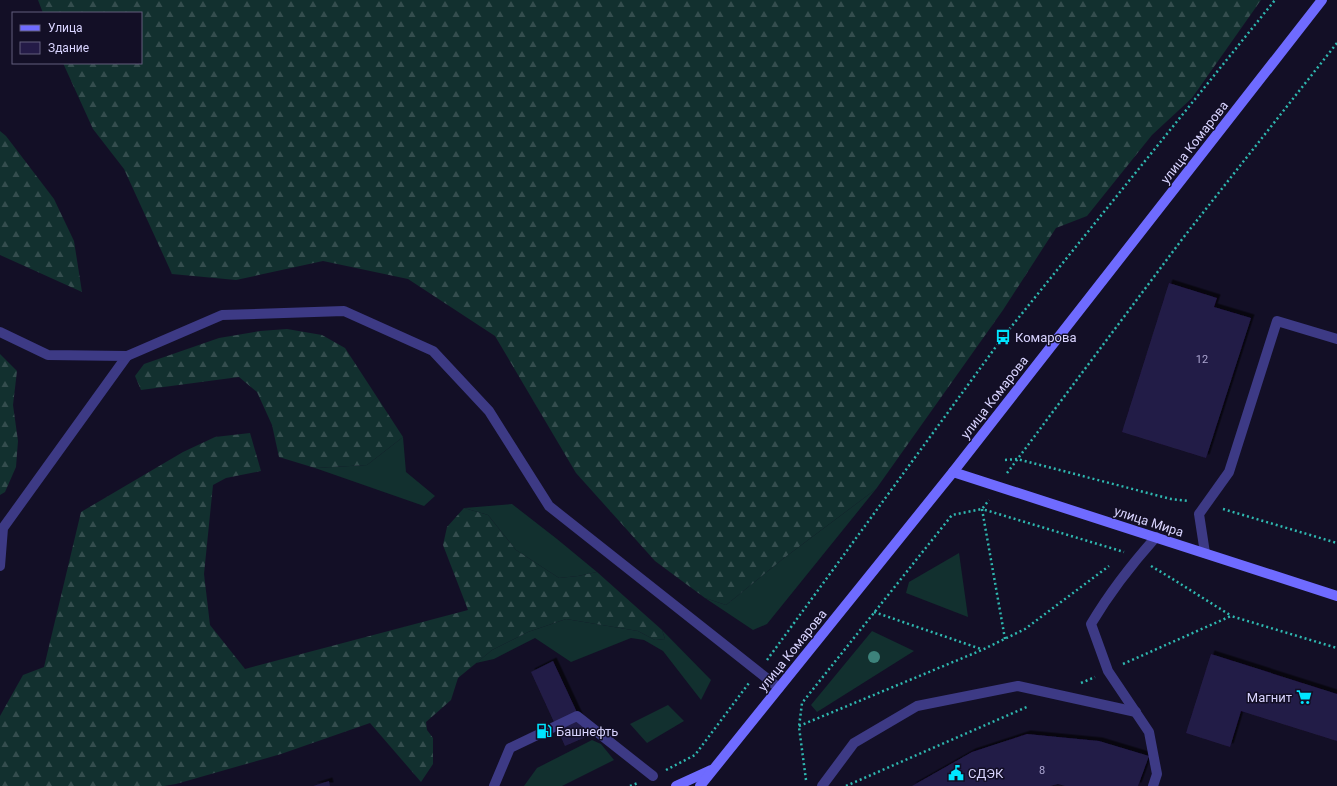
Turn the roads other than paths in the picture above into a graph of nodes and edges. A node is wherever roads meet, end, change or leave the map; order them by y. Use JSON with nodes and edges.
{"nodes":[{"id":1,"x":1322,"y":0,"type":"edge"},
{"id":2,"x":0,"y":332,"type":"edge"},
{"id":3,"x":1337,"y":339,"type":"edge"},
{"id":4,"x":127,"y":356,"type":"junction"},
{"id":5,"x":952,"y":472,"type":"junction"},
{"id":6,"x":1156,"y":537,"type":"junction"},
{"id":7,"x":1204,"y":553,"type":"junction"},
{"id":8,"x":0,"y":566,"type":"edge"},
{"id":9,"x":1337,"y":596,"type":"edge"},
{"id":10,"x":779,"y":688,"type":"junction"},
{"id":11,"x":1136,"y":712,"type":"junction"},
{"id":12,"x":713,"y":770,"type":"junction"},
{"id":13,"x":653,"y":776,"type":"dead end"},
{"id":14,"x":494,"y":786,"type":"edge"},
{"id":15,"x":676,"y":786,"type":"edge"},
{"id":16,"x":700,"y":786,"type":"edge"},
{"id":17,"x":822,"y":786,"type":"edge"},
{"id":18,"x":1152,"y":786,"type":"edge"}],
"edges":[{"from":1,"to":5,"type":"main road","name":"улица Комарова"},
{"from":2,"to":4,"type":"street"},
{"from":3,"to":7,"type":"street"},
{"from":4,"to":8,"type":"street"},
{"from":4,"to":10,"type":"street"},
{"from":5,"to":6,"type":"main road","name":"улица Мира"},
{"from":5,"to":10,"type":"main road","name":"улица Комарова"},
{"from":6,"to":7,"type":"main road","name":"улица Мира"},
{"from":6,"to":11,"type":"street"},
{"from":7,"to":9,"type":"main road","name":"улица Мира"},
{"from":10,"to":12,"type":"main road","name":"улица Комарова"},
{"from":11,"to":17,"type":"street"},
{"from":11,"to":18,"type":"street"},
{"from":12,"to":15,"type":"main road"},
{"from":12,"to":16,"type":"main road","name":"улица Комарова"},
{"from":13,"to":14,"type":"street"}]}
